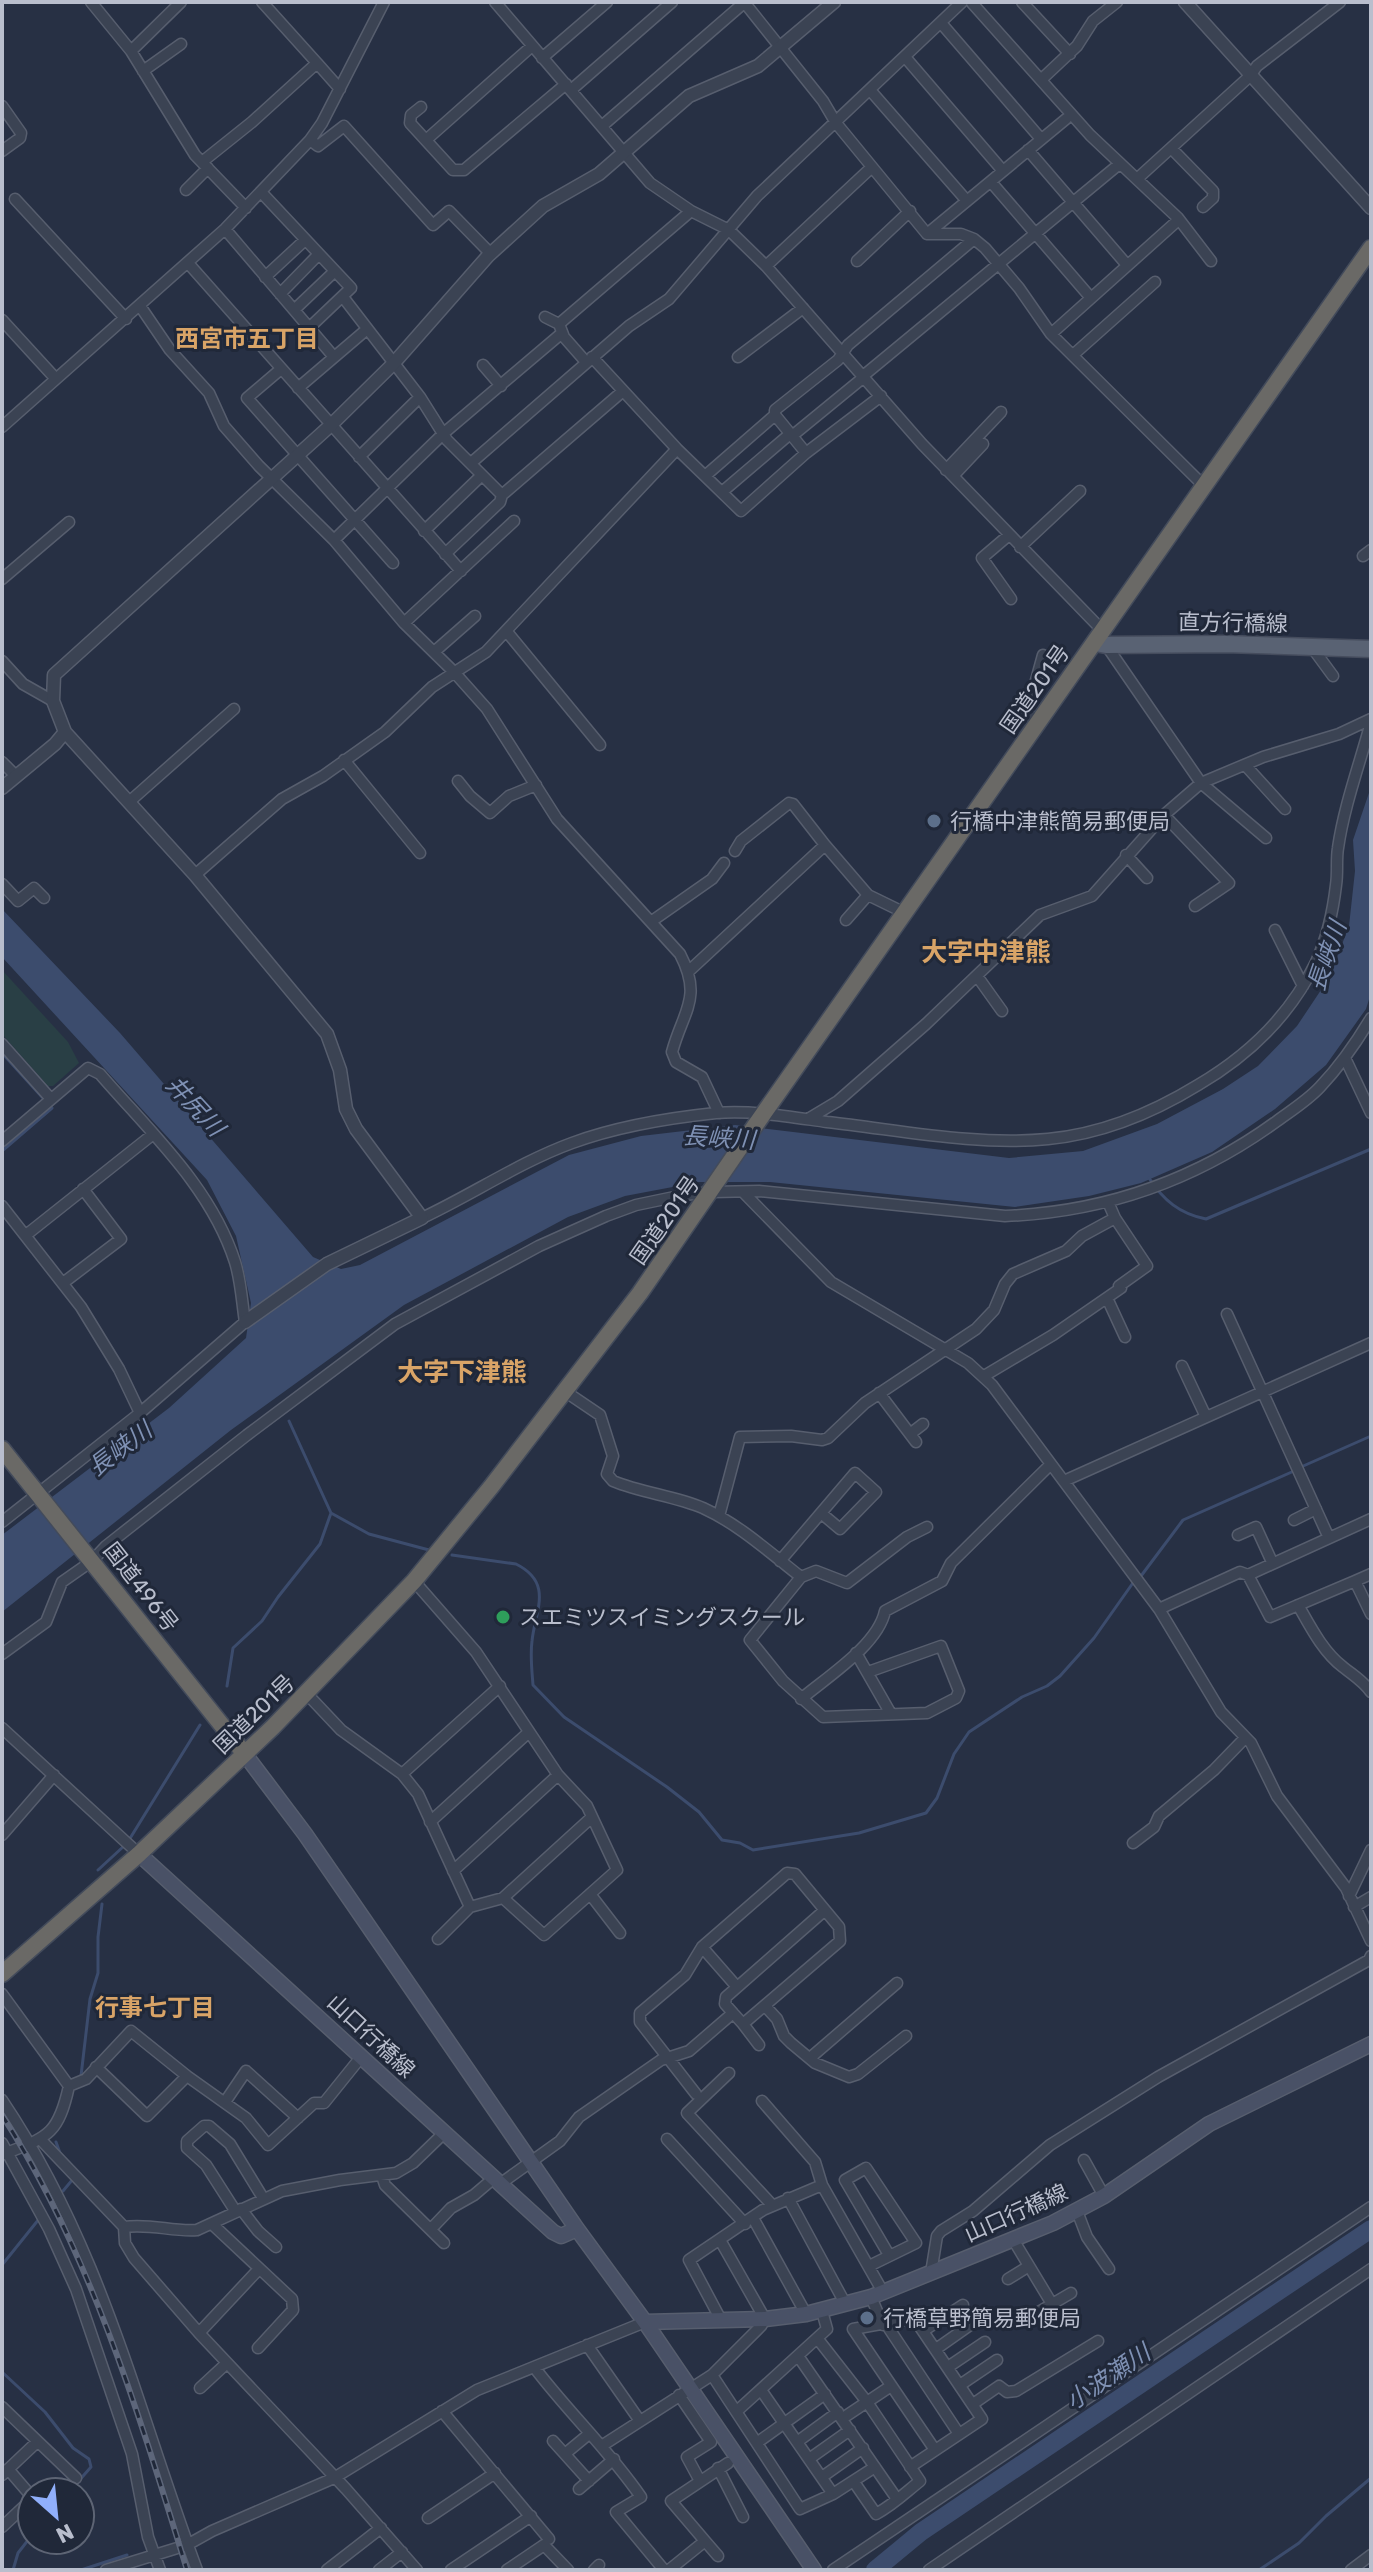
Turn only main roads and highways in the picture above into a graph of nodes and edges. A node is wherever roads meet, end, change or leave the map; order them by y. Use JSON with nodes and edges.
{"nodes":[{"id":1,"x":1371,"y":248,"type":"edge"},
{"id":2,"x":1101,"y":640,"type":"junction"},
{"id":3,"x":1371,"y":649,"type":"edge"},
{"id":4,"x":2,"y":1449,"type":"edge"},
{"id":5,"x":244,"y":1753,"type":"junction"},
{"id":6,"x":139,"y":1854,"type":"junction"},
{"id":7,"x":2,"y":1974,"type":"edge"},
{"id":8,"x":1371,"y":2044,"type":"edge"},
{"id":9,"x":577,"y":2229,"type":"junction"},
{"id":10,"x":645,"y":2322,"type":"junction"},
{"id":11,"x":814,"y":2570,"type":"edge"}],
"edges":[{"from":1,"to":2,"type":"highway","name":"国道201号"},
{"from":2,"to":3,"type":"main road","name":"直方行橋線"},
{"from":2,"to":5,"type":"highway","name":"国道201号"},
{"from":4,"to":5,"type":"highway","name":"国道496号"},
{"from":5,"to":6,"type":"highway","name":"国道201号"},
{"from":5,"to":9,"type":"main road"},
{"from":6,"to":7,"type":"highway","name":"国道201号"},
{"from":6,"to":9,"type":"main road","name":"山口行橋線"},
{"from":8,"to":10,"type":"main road","name":"山口行橋線"},
{"from":9,"to":10,"type":"main road"},
{"from":10,"to":11,"type":"main road"}]}
